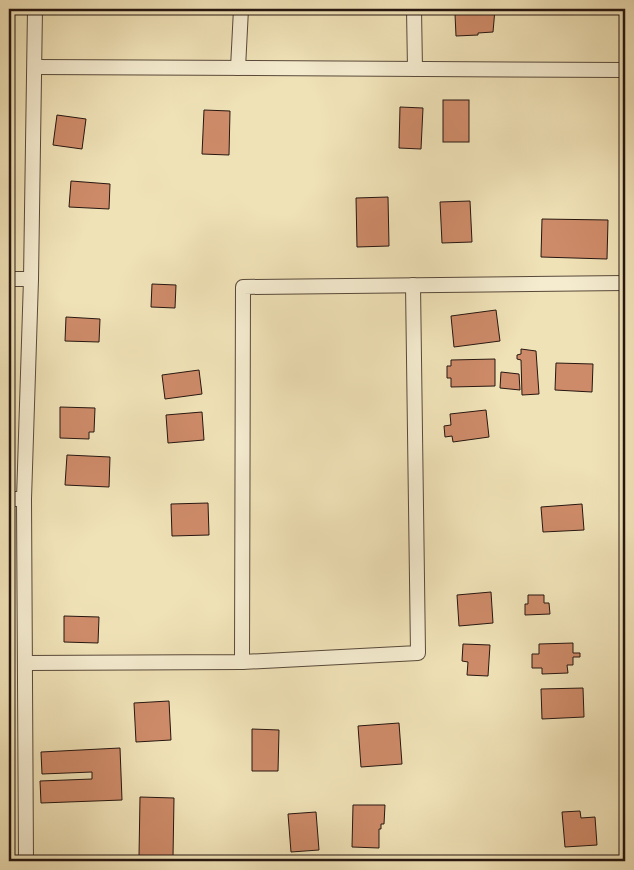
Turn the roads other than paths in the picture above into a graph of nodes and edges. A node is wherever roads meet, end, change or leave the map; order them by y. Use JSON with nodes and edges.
{"nodes":[{"id":1,"x":35,"y":9,"type":"edge"},
{"id":2,"x":241,"y":9,"type":"edge"},
{"id":3,"x":414,"y":9,"type":"edge"},
{"id":4,"x":35,"y":67,"type":"junction"},
{"id":5,"x":238,"y":68,"type":"junction"},
{"id":6,"x":415,"y":69,"type":"junction"},
{"id":7,"x":625,"y":70,"type":"edge"},
{"id":8,"x":9,"y":279,"type":"edge"},
{"id":9,"x":31,"y":280,"type":"junction"},
{"id":10,"x":625,"y":283,"type":"edge"},
{"id":11,"x":413,"y":285,"type":"junction"},
{"id":12,"x":9,"y":499,"type":"edge"},
{"id":13,"x":24,"y":499,"type":"junction"},
{"id":14,"x":242,"y":662,"type":"junction"},
{"id":15,"x":25,"y":663,"type":"junction"},
{"id":16,"x":26,"y":861,"type":"edge"}],
"edges":[{"from":1,"to":4,"type":"street"},
{"from":2,"to":5,"type":"street"},
{"from":3,"to":6,"type":"street"},
{"from":4,"to":5,"type":"street"},
{"from":4,"to":9,"type":"street"},
{"from":5,"to":6,"type":"street"},
{"from":6,"to":7,"type":"street"},
{"from":8,"to":9,"type":"street"},
{"from":9,"to":13,"type":"street"},
{"from":10,"to":11,"type":"street"},
{"from":11,"to":14,"type":"street"},
{"from":11,"to":14,"type":"street"},
{"from":12,"to":13,"type":"street"},
{"from":13,"to":15,"type":"street"},
{"from":14,"to":15,"type":"street"},
{"from":15,"to":16,"type":"street"}]}
